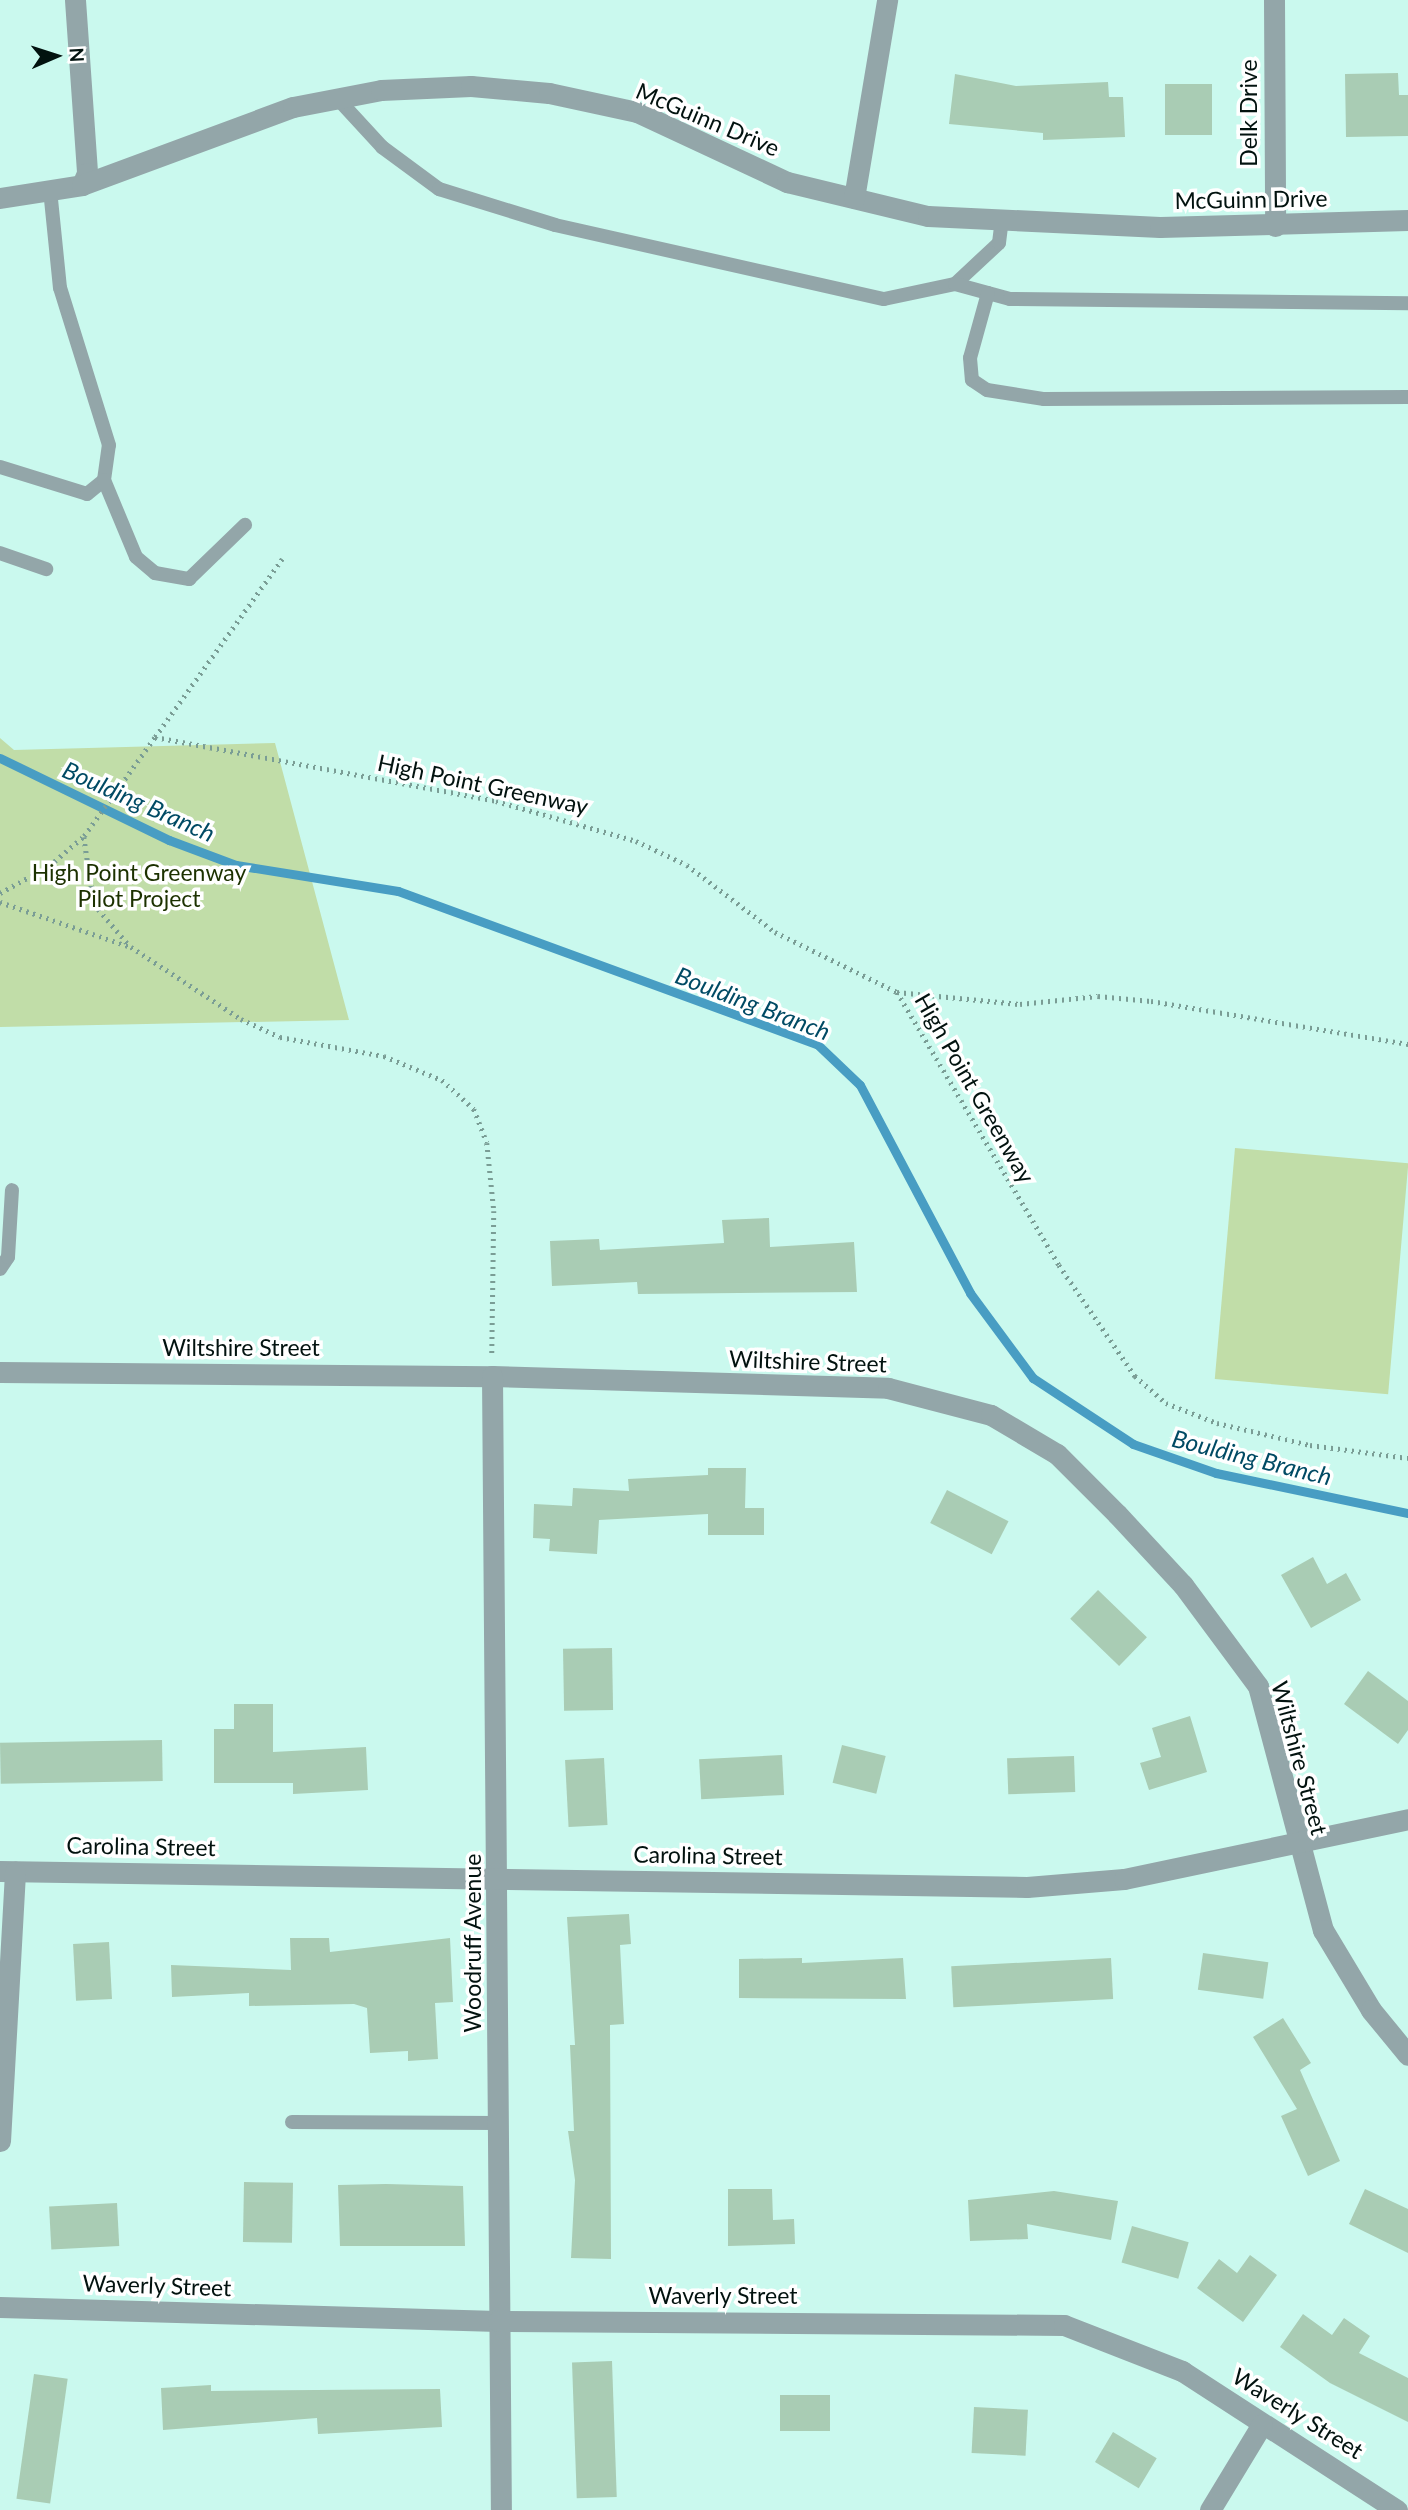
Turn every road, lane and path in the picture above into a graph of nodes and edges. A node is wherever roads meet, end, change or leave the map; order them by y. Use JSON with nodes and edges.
{"nodes":[{"id":1,"x":75,"y":0,"type":"edge"},
{"id":2,"x":887,"y":0,"type":"edge"},
{"id":3,"x":1274,"y":0,"type":"edge"},
{"id":4,"x":337,"y":98,"type":"junction"},
{"id":5,"x":82,"y":185,"type":"junction"},
{"id":6,"x":50,"y":190,"type":"junction"},
{"id":7,"x":0,"y":198,"type":"edge"},
{"id":8,"x":854,"y":198,"type":"junction"},
{"id":9,"x":1002,"y":219,"type":"junction"},
{"id":10,"x":1408,"y":220,"type":"edge"},
{"id":11,"x":1275,"y":226,"type":"junction"},
{"id":12,"x":955,"y":284,"type":"junction"},
{"id":13,"x":988,"y":293,"type":"junction"},
{"id":14,"x":1408,"y":303,"type":"edge"},
{"id":15,"x":1408,"y":397,"type":"edge"},
{"id":16,"x":0,"y":467,"type":"edge"},
{"id":17,"x":104,"y":480,"type":"junction"},
{"id":18,"x":245,"y":525,"type":"dead end"},
{"id":19,"x":0,"y":553,"type":"edge"},
{"id":20,"x":282,"y":559,"type":"dead end"},
{"id":21,"x":46,"y":569,"type":"dead end"},
{"id":22,"x":155,"y":737,"type":"junction"},
{"id":23,"x":85,"y":836,"type":"junction"},
{"id":24,"x":0,"y":893,"type":"edge"},
{"id":25,"x":0,"y":902,"type":"edge"},
{"id":26,"x":131,"y":947,"type":"junction"},
{"id":27,"x":897,"y":992,"type":"junction"},
{"id":28,"x":1408,"y":1044,"type":"edge"},
{"id":29,"x":12,"y":1190,"type":"dead end"},
{"id":30,"x":0,"y":1269,"type":"edge"},
{"id":31,"x":0,"y":1372,"type":"edge"},
{"id":32,"x":492,"y":1376,"type":"junction"},
{"id":33,"x":1408,"y":1458,"type":"edge"},
{"id":34,"x":1408,"y":1819,"type":"edge"},
{"id":35,"x":1296,"y":1843,"type":"junction"},
{"id":36,"x":7,"y":1871,"type":"edge"},
{"id":37,"x":498,"y":1878,"type":"junction"},
{"id":38,"x":1408,"y":2055,"type":"edge"},
{"id":39,"x":292,"y":2122,"type":"dead end"},
{"id":40,"x":498,"y":2123,"type":"junction"},
{"id":41,"x":0,"y":2141,"type":"edge"},
{"id":42,"x":0,"y":2307,"type":"edge"},
{"id":43,"x":498,"y":2321,"type":"junction"},
{"id":44,"x":1262,"y":2424,"type":"junction"},
{"id":45,"x":501,"y":2510,"type":"edge"},
{"id":46,"x":1210,"y":2510,"type":"edge"},
{"id":47,"x":1397,"y":2510,"type":"edge"}],
"edges":[{"from":1,"to":5,"type":"street"},
{"from":2,"to":8,"type":"street"},
{"from":3,"to":11,"type":"street","name":"Delk Drive"},
{"from":4,"to":5,"type":"street","name":"McGuinn Drive"},
{"from":4,"to":8,"type":"street","name":"McGuinn Drive"},
{"from":4,"to":12,"type":"lane"},
{"from":5,"to":6,"type":"street","name":"McGuinn Drive"},
{"from":6,"to":7,"type":"street","name":"McGuinn Drive"},
{"from":6,"to":17,"type":"lane"},
{"from":8,"to":9,"type":"street","name":"McGuinn Drive"},
{"from":9,"to":11,"type":"street","name":"McGuinn Drive"},
{"from":9,"to":12,"type":"lane"},
{"from":10,"to":11,"type":"street","name":"McGuinn Drive"},
{"from":12,"to":13,"type":"lane"},
{"from":13,"to":14,"type":"lane"},
{"from":13,"to":15,"type":"lane"},
{"from":16,"to":17,"type":"lane"},
{"from":17,"to":18,"type":"lane"},
{"from":19,"to":21,"type":"lane"},
{"from":20,"to":22,"type":"path"},
{"from":22,"to":23,"type":"path"},
{"from":22,"to":27,"type":"path","name":"High Point Greenway"},
{"from":23,"to":24,"type":"path"},
{"from":23,"to":26,"type":"path"},
{"from":25,"to":26,"type":"path"},
{"from":26,"to":32,"type":"path"},
{"from":27,"to":28,"type":"path"},
{"from":27,"to":33,"type":"path","name":"High Point Greenway"},
{"from":29,"to":30,"type":"lane"},
{"from":31,"to":32,"type":"street","name":"Wiltshire Street"},
{"from":32,"to":35,"type":"street","name":"Wiltshire Street"},
{"from":32,"to":37,"type":"street","name":"Woodruff Avenue"},
{"from":34,"to":35,"type":"street","name":"Carolina Street"},
{"from":35,"to":37,"type":"street","name":"Carolina Street"},
{"from":35,"to":38,"type":"street","name":"Wiltshire Street"},
{"from":36,"to":37,"type":"street","name":"Carolina Street"},
{"from":36,"to":41,"type":"street"},
{"from":37,"to":40,"type":"street","name":"Woodruff Avenue"},
{"from":39,"to":40,"type":"lane"},
{"from":40,"to":43,"type":"street","name":"Woodruff Avenue"},
{"from":42,"to":43,"type":"street","name":"Waverly Street"},
{"from":43,"to":44,"type":"street","name":"Waverly Street"},
{"from":43,"to":45,"type":"street","name":"Woodruff Avenue"},
{"from":44,"to":46,"type":"street"},
{"from":44,"to":47,"type":"street","name":"Waverly Street"}]}
